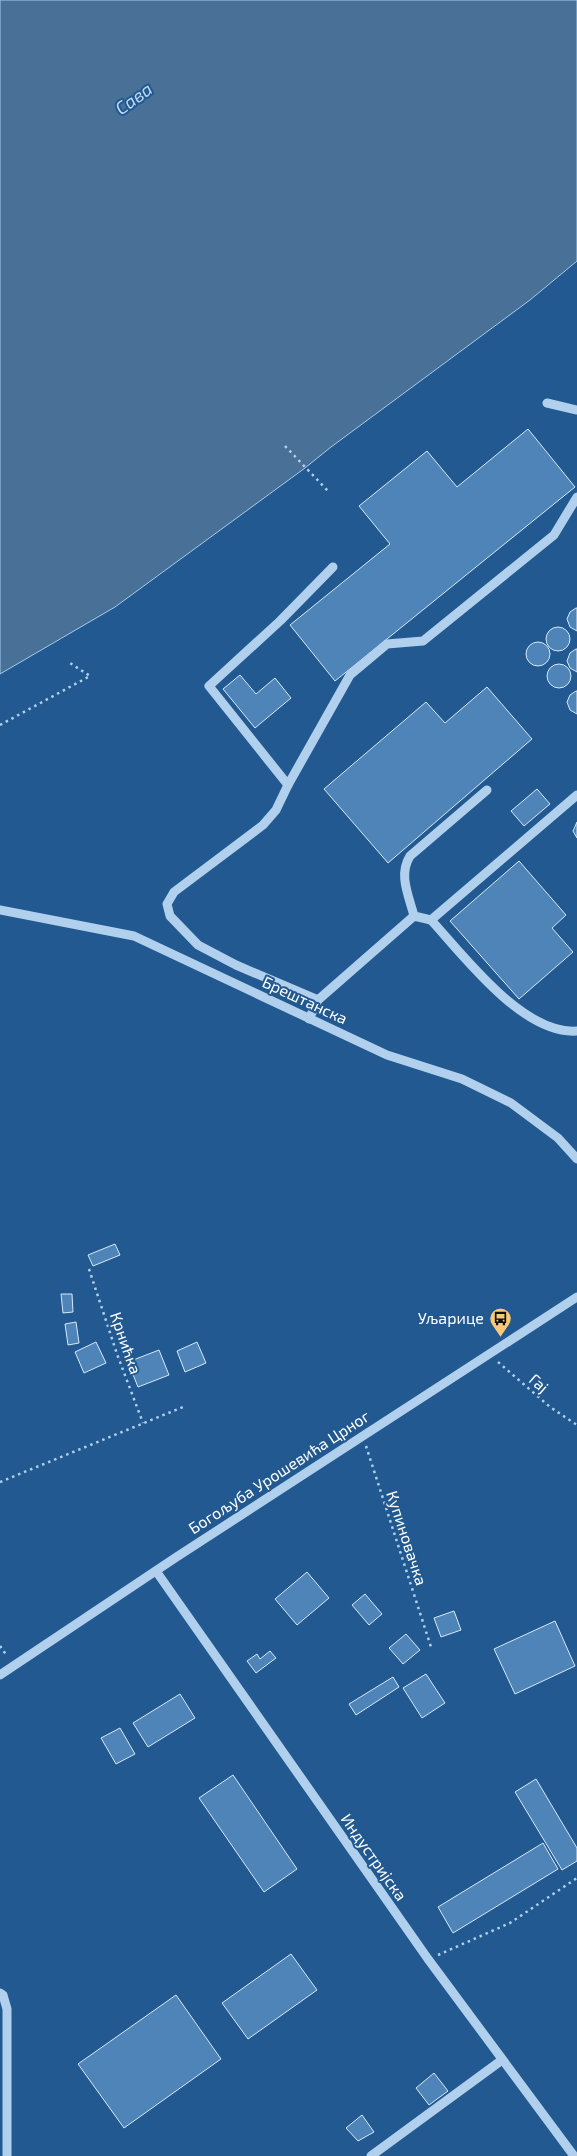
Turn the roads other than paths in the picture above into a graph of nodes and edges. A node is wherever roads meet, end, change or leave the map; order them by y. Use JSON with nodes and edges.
{"nodes":[{"id":1,"x":547,"y":403,"type":"dead end"},
{"id":2,"x":577,"y":410,"type":"edge"},
{"id":3,"x":577,"y":497,"type":"edge"},
{"id":4,"x":334,"y":567,"type":"dead end"},
{"id":5,"x":288,"y":785,"type":"junction"},
{"id":6,"x":487,"y":790,"type":"dead end"},
{"id":7,"x":577,"y":794,"type":"edge"},
{"id":8,"x":0,"y":910,"type":"edge"},
{"id":9,"x":414,"y":916,"type":"junction"},
{"id":10,"x":431,"y":920,"type":"junction"},
{"id":11,"x":318,"y":1000,"type":"junction"},
{"id":12,"x":309,"y":1019,"type":"junction"},
{"id":13,"x":577,"y":1031,"type":"edge"},
{"id":14,"x":577,"y":1159,"type":"edge"},
{"id":15,"x":577,"y":1297,"type":"edge"},
{"id":16,"x":156,"y":1571,"type":"junction"},
{"id":17,"x":0,"y":1675,"type":"edge"},
{"id":18,"x":0,"y":1993,"type":"edge"},
{"id":19,"x":502,"y":2060,"type":"junction"},
{"id":20,"x":7,"y":2156,"type":"edge"},
{"id":21,"x":370,"y":2156,"type":"edge"},
{"id":22,"x":574,"y":2156,"type":"edge"}],
"edges":[{"from":1,"to":2,"type":"street"},
{"from":3,"to":5,"type":"street"},
{"from":4,"to":5,"type":"street"},
{"from":5,"to":11,"type":"street"},
{"from":6,"to":9,"type":"street"},
{"from":7,"to":10,"type":"street"},
{"from":8,"to":12,"type":"street","name":"Брештанска"},
{"from":9,"to":10,"type":"street"},
{"from":9,"to":11,"type":"street"},
{"from":10,"to":13,"type":"street"},
{"from":11,"to":12,"type":"street"},
{"from":12,"to":14,"type":"street","name":"Брештанска"},
{"from":15,"to":16,"type":"street","name":"Богољуба Урошевића Црног"},
{"from":16,"to":17,"type":"street","name":"Богољуба Урошевића Црног"},
{"from":16,"to":19,"type":"street","name":"Индустријска"},
{"from":18,"to":20,"type":"street"},
{"from":19,"to":21,"type":"street"},
{"from":19,"to":22,"type":"street","name":"Индустријска"}]}
